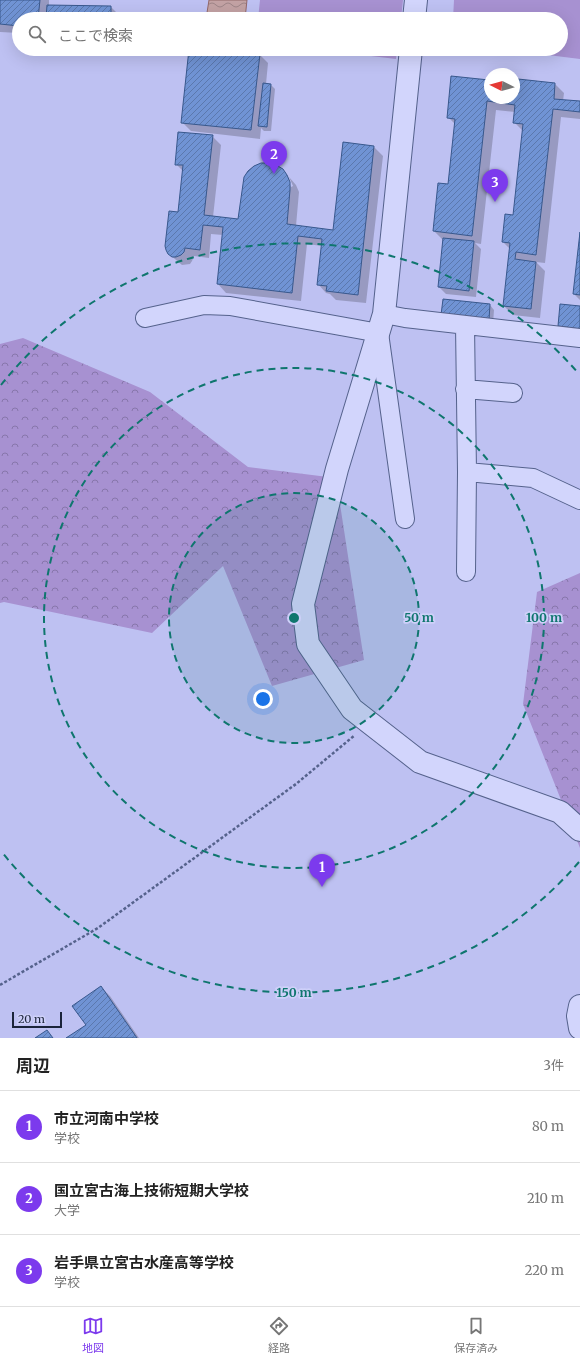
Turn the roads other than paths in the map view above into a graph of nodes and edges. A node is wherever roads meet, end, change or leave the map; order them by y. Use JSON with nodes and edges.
{"nodes":[{"id":1,"x":416,"y":0,"type":"edge"},
{"id":2,"x":415,"y":12,"type":"edge"},
{"id":3,"x":410,"y":56,"type":"edge"},
{"id":4,"x":145,"y":318,"type":"dead end"},
{"id":5,"x":382,"y":323,"type":"junction"},
{"id":6,"x":464,"y":325,"type":"junction"},
{"id":7,"x":580,"y":338,"type":"edge"},
{"id":8,"x":465,"y":389,"type":"junction"},
{"id":9,"x":513,"y":393,"type":"dead end"},
{"id":10,"x":467,"y":472,"type":"junction"},
{"id":11,"x":580,"y":500,"type":"edge"},
{"id":12,"x":405,"y":519,"type":"dead end"},
{"id":13,"x":466,"y":572,"type":"dead end"},
{"id":14,"x":580,"y":830,"type":"edge"},
{"id":15,"x":580,"y":1006,"type":"edge"},
{"id":16,"x":580,"y":1028,"type":"edge"}],
"edges":[{"from":1,"to":2,"type":"street"},
{"from":3,"to":5,"type":"street"},
{"from":4,"to":5,"type":"street"},
{"from":5,"to":6,"type":"street"},
{"from":5,"to":12,"type":"street"},
{"from":5,"to":14,"type":"street"},
{"from":6,"to":7,"type":"street"},
{"from":6,"to":8,"type":"street"},
{"from":8,"to":9,"type":"street"},
{"from":8,"to":10,"type":"street"},
{"from":10,"to":11,"type":"street"},
{"from":10,"to":13,"type":"street"},
{"from":15,"to":16,"type":"street"}]}
